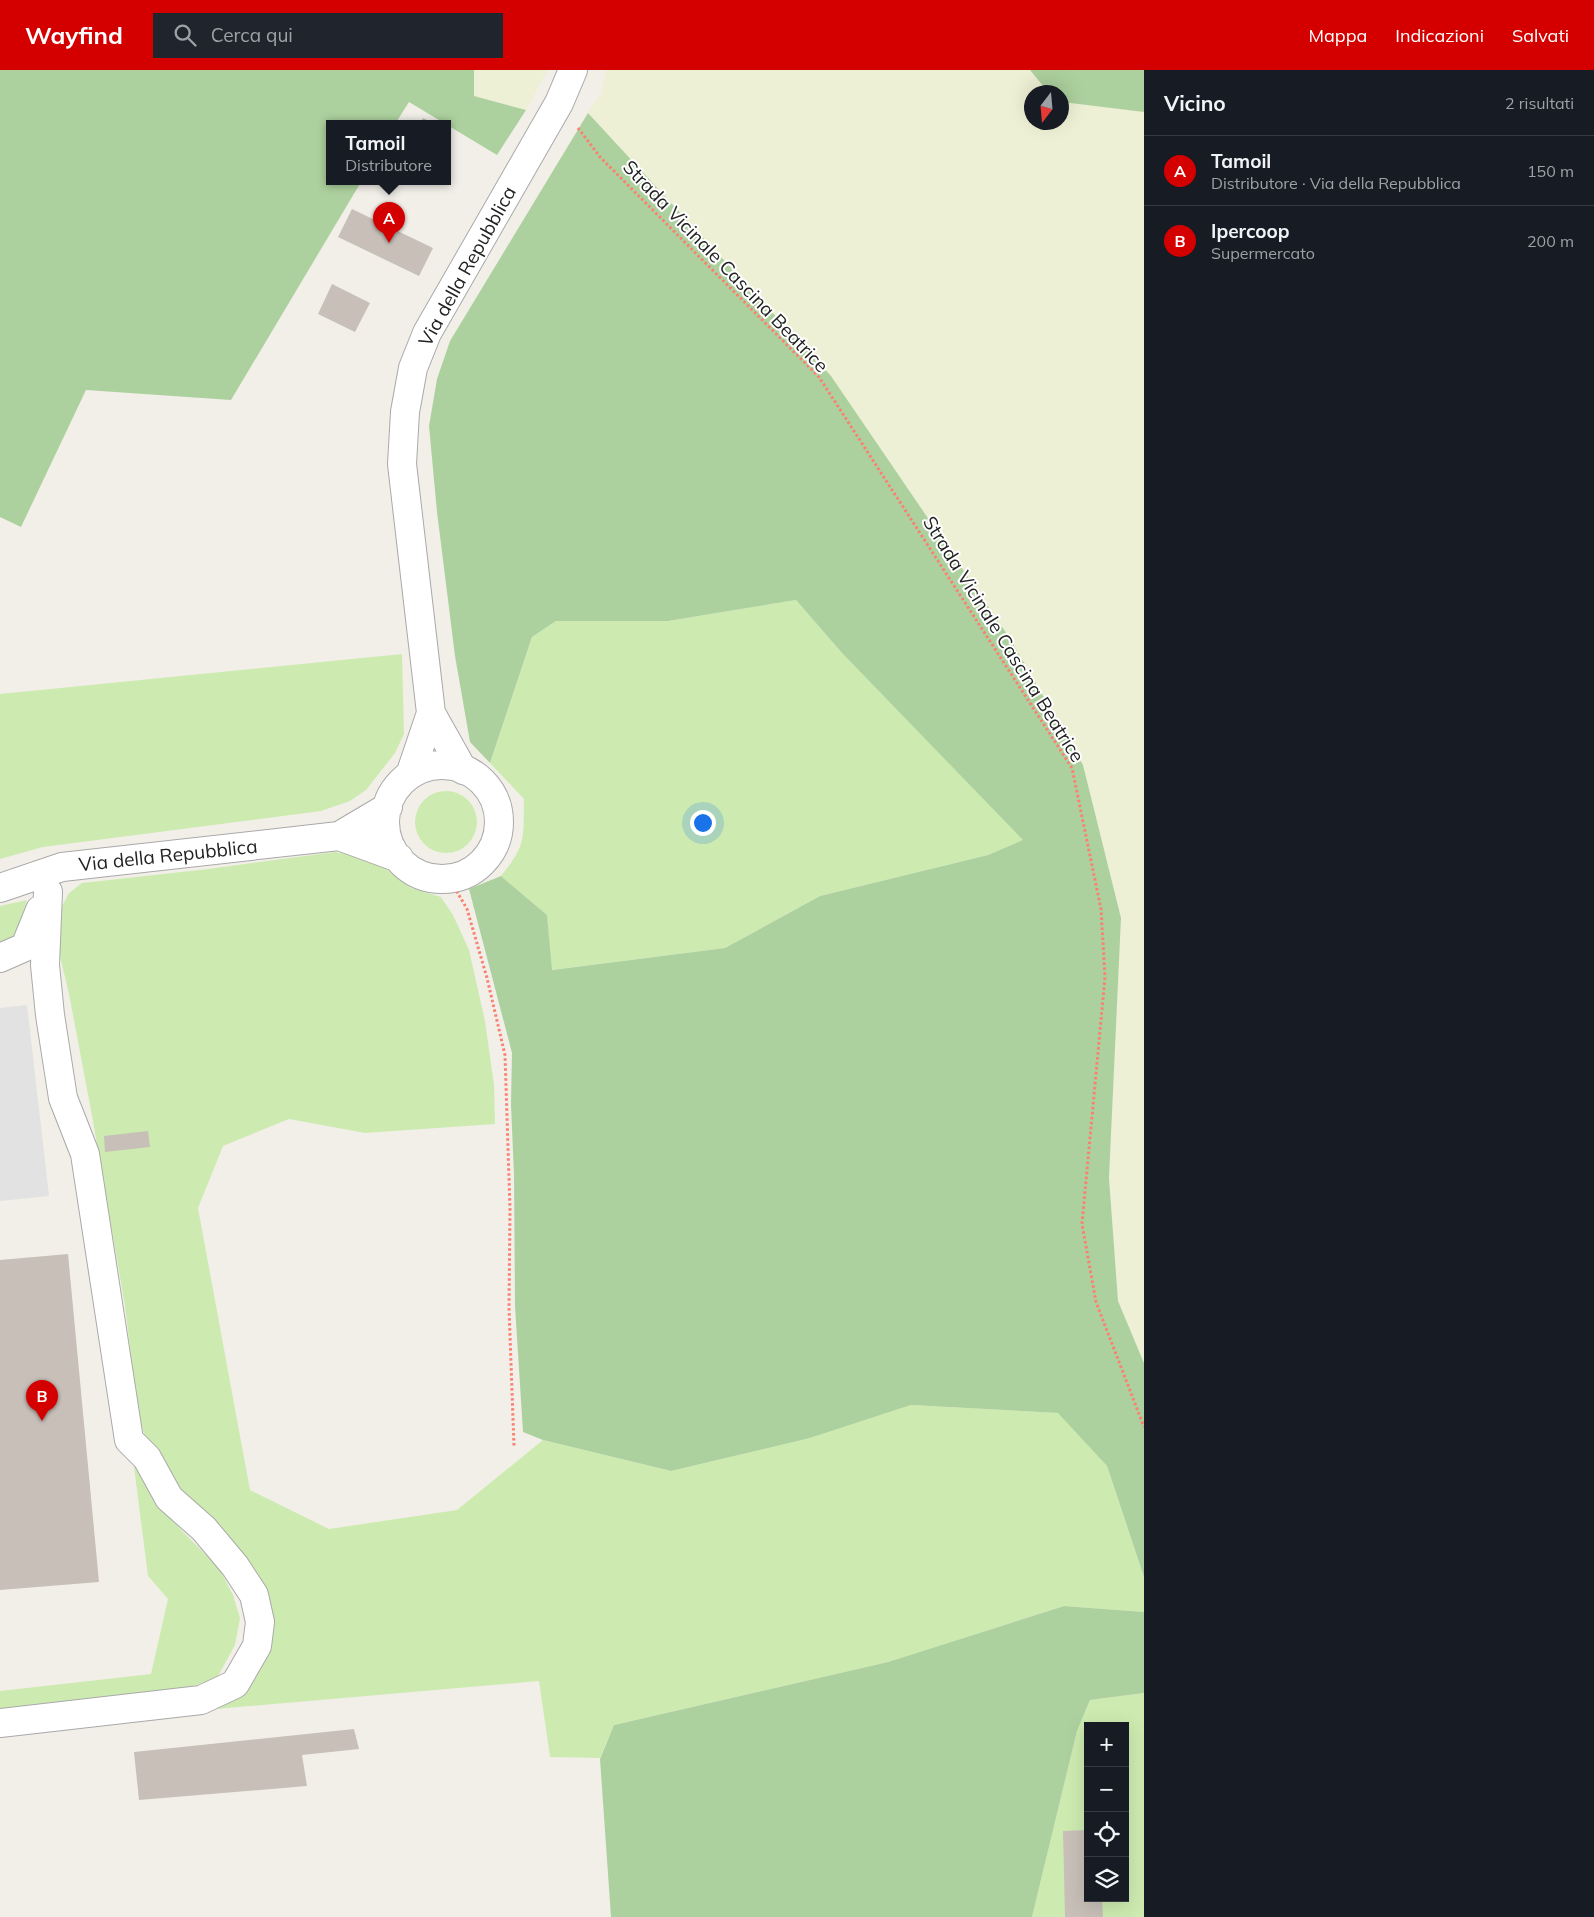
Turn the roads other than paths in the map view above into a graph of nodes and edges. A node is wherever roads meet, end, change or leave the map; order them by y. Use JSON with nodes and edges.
{"nodes":[{"id":1,"x":573,"y":70,"type":"edge"},
{"id":2,"x":431,"y":713,"type":"junction"},
{"id":3,"x":462,"y":770,"type":"junction"},
{"id":4,"x":410,"y":775,"type":"junction"},
{"id":5,"x":388,"y":807,"type":"junction"},
{"id":6,"x":339,"y":836,"type":"junction"},
{"id":7,"x":399,"y":858,"type":"junction"},
{"id":8,"x":62,"y":867,"type":"junction"},
{"id":9,"x":0,"y":888,"type":"edge"},
{"id":10,"x":48,"y":892,"type":"junction"},
{"id":11,"x":0,"y":958,"type":"edge"},
{"id":12,"x":0,"y":1723,"type":"edge"}],
"edges":[{"from":1,"to":2,"type":"street","name":"Via della Repubblica"},
{"from":2,"to":3,"type":"street","name":"Via della Repubblica"},
{"from":2,"to":4,"type":"street","name":"Via della Repubblica"},
{"from":3,"to":4,"type":"street","name":"Via della Repubblica"},
{"from":3,"to":7,"type":"street","name":"Via della Repubblica"},
{"from":4,"to":5,"type":"street","name":"Via della Repubblica"},
{"from":5,"to":6,"type":"street","name":"Via della Repubblica"},
{"from":5,"to":7,"type":"street","name":"Via della Repubblica"},
{"from":6,"to":7,"type":"street","name":"Via della Repubblica"},
{"from":6,"to":8,"type":"street","name":"Via della Repubblica"},
{"from":8,"to":9,"type":"street","name":"Via della Repubblica"},
{"from":8,"to":10,"type":"street"},
{"from":10,"to":11,"type":"street"},
{"from":10,"to":12,"type":"street"}]}
